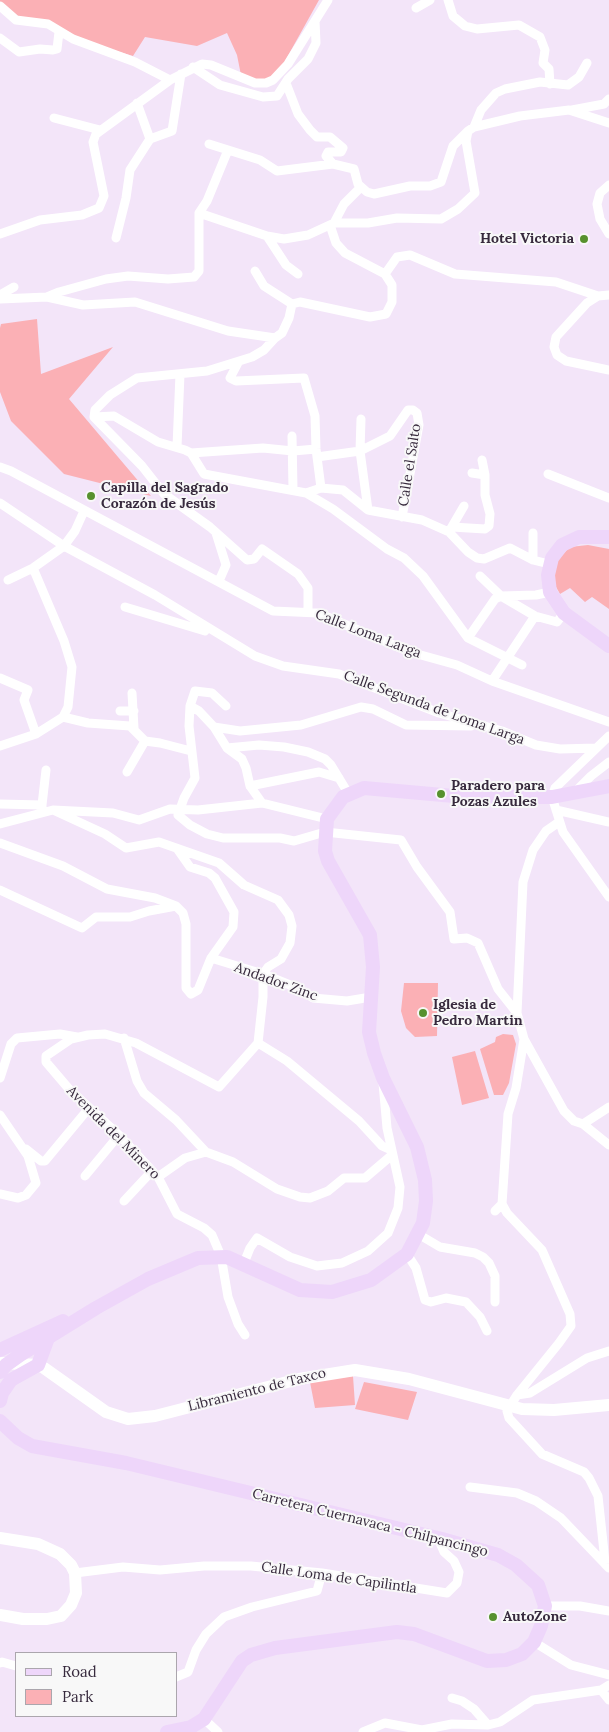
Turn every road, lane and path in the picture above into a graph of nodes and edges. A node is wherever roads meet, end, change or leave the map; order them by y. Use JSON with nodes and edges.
{"nodes":[{"id":1,"x":328,"y":0,"type":"edge"},
{"id":2,"x":430,"y":0,"type":"edge"},
{"id":3,"x":448,"y":0,"type":"edge"},
{"id":4,"x":0,"y":6,"type":"edge"},
{"id":5,"x":416,"y":8,"type":"dead end"},
{"id":6,"x":315,"y":21,"type":"junction"},
{"id":7,"x":59,"y":32,"type":"junction"},
{"id":8,"x":0,"y":38,"type":"edge"},
{"id":9,"x":587,"y":63,"type":"dead end"},
{"id":10,"x":193,"y":67,"type":"junction"},
{"id":11,"x":181,"y":74,"type":"junction"},
{"id":12,"x":170,"y":80,"type":"junction"},
{"id":13,"x":286,"y":83,"type":"junction"},
{"id":14,"x":550,"y":84,"type":"junction"},
{"id":15,"x":609,"y":99,"type":"edge"},
{"id":16,"x":137,"y":103,"type":"junction"},
{"id":17,"x":569,"y":110,"type":"junction"},
{"id":18,"x":54,"y":118,"type":"dead end"},
{"id":19,"x":609,"y":124,"type":"edge"},
{"id":20,"x":471,"y":129,"type":"junction"},
{"id":21,"x":100,"y":130,"type":"junction"},
{"id":22,"x":150,"y":140,"type":"junction"},
{"id":23,"x":209,"y":144,"type":"dead end"},
{"id":24,"x":228,"y":150,"type":"junction"},
{"id":25,"x":334,"y":164,"type":"junction"},
{"id":26,"x":609,"y":185,"type":"edge"},
{"id":27,"x":361,"y":187,"type":"junction"},
{"id":28,"x":199,"y":213,"type":"junction"},
{"id":29,"x":332,"y":224,"type":"junction"},
{"id":30,"x":0,"y":234,"type":"edge"},
{"id":31,"x":609,"y":234,"type":"edge"},
{"id":32,"x":267,"y":236,"type":"junction"},
{"id":33,"x":116,"y":238,"type":"dead end"},
{"id":34,"x":255,"y":270,"type":"dead end"},
{"id":35,"x":298,"y":274,"type":"dead end"},
{"id":36,"x":385,"y":274,"type":"junction"},
{"id":37,"x":14,"y":287,"type":"dead end"},
{"id":38,"x":609,"y":295,"type":"edge"},
{"id":39,"x":0,"y":297,"type":"edge"},
{"id":40,"x":47,"y":297,"type":"junction"},
{"id":41,"x":587,"y":298,"type":"junction"},
{"id":42,"x":292,"y":304,"type":"junction"},
{"id":43,"x":275,"y":338,"type":"junction"},
{"id":44,"x":239,"y":361,"type":"junction"},
{"id":45,"x":609,"y":370,"type":"edge"},
{"id":46,"x":180,"y":374,"type":"junction"},
{"id":47,"x":94,"y":417,"type":"junction"},
{"id":48,"x":361,"y":419,"type":"dead end"},
{"id":49,"x":292,"y":436,"type":"dead end"},
{"id":50,"x":177,"y":448,"type":"junction"},
{"id":51,"x":293,"y":451,"type":"junction"},
{"id":52,"x":360,"y":451,"type":"junction"},
{"id":53,"x":191,"y":453,"type":"junction"},
{"id":54,"x":316,"y":453,"type":"junction"},
{"id":55,"x":482,"y":460,"type":"dead end"},
{"id":56,"x":0,"y":467,"type":"edge"},
{"id":57,"x":472,"y":473,"type":"dead end"},
{"id":58,"x":548,"y":474,"type":"dead end"},
{"id":59,"x":485,"y":475,"type":"junction"},
{"id":60,"x":321,"y":488,"type":"junction"},
{"id":61,"x":293,"y":489,"type":"junction"},
{"id":62,"x":306,"y":493,"type":"junction"},
{"id":63,"x":609,"y":498,"type":"edge"},
{"id":64,"x":0,"y":503,"type":"edge"},
{"id":65,"x":368,"y":510,"type":"junction"},
{"id":66,"x":462,"y":510,"type":"dead end"},
{"id":67,"x":84,"y":511,"type":"junction"},
{"id":68,"x":402,"y":517,"type":"junction"},
{"id":69,"x":450,"y":530,"type":"junction"},
{"id":70,"x":216,"y":533,"type":"junction"},
{"id":71,"x":533,"y":533,"type":"dead end"},
{"id":72,"x":609,"y":537,"type":"edge"},
{"id":73,"x":64,"y":546,"type":"junction"},
{"id":74,"x":533,"y":560,"type":"junction"},
{"id":75,"x":549,"y":564,"type":"junction"},
{"id":76,"x":33,"y":568,"type":"junction"},
{"id":77,"x":480,"y":576,"type":"dead end"},
{"id":78,"x":8,"y":580,"type":"dead end"},
{"id":79,"x":219,"y":581,"type":"junction"},
{"id":80,"x":550,"y":592,"type":"junction"},
{"id":81,"x":501,"y":596,"type":"junction"},
{"id":82,"x":125,"y":607,"type":"dead end"},
{"id":83,"x":308,"y":611,"type":"junction"},
{"id":84,"x":535,"y":616,"type":"junction"},
{"id":85,"x":560,"y":617,"type":"junction"},
{"id":86,"x":220,"y":636,"type":"junction"},
{"id":87,"x":468,"y":638,"type":"junction"},
{"id":88,"x":609,"y":646,"type":"edge"},
{"id":89,"x":507,"y":658,"type":"junction"},
{"id":90,"x":522,"y":665,"type":"dead end"},
{"id":91,"x":0,"y":678,"type":"edge"},
{"id":92,"x":492,"y":681,"type":"junction"},
{"id":93,"x":132,"y":693,"type":"dead end"},
{"id":94,"x":190,"y":706,"type":"junction"},
{"id":95,"x":226,"y":706,"type":"dead end"},
{"id":96,"x":120,"y":711,"type":"dead end"},
{"id":97,"x":134,"y":711,"type":"junction"},
{"id":98,"x":63,"y":717,"type":"junction"},
{"id":99,"x":609,"y":722,"type":"edge"},
{"id":100,"x":483,"y":726,"type":"junction"},
{"id":101,"x":214,"y":727,"type":"junction"},
{"id":102,"x":134,"y":728,"type":"junction"},
{"id":103,"x":36,"y":734,"type":"junction"},
{"id":104,"x":609,"y":736,"type":"edge"},
{"id":105,"x":145,"y":741,"type":"junction"},
{"id":106,"x":0,"y":746,"type":"edge"},
{"id":107,"x":227,"y":748,"type":"junction"},
{"id":108,"x":596,"y":748,"type":"junction"},
{"id":109,"x":191,"y":751,"type":"junction"},
{"id":110,"x":609,"y":762,"type":"edge"},
{"id":111,"x":46,"y":770,"type":"dead end"},
{"id":112,"x":127,"y":772,"type":"dead end"},
{"id":113,"x":340,"y":778,"type":"junction"},
{"id":114,"x":250,"y":786,"type":"junction"},
{"id":115,"x":609,"y":786,"type":"edge"},
{"id":116,"x":576,"y":791,"type":"junction"},
{"id":117,"x":348,"y":793,"type":"junction"},
{"id":118,"x":262,"y":803,"type":"junction"},
{"id":119,"x":554,"y":803,"type":"junction"},
{"id":120,"x":0,"y":804,"type":"edge"},
{"id":121,"x":42,"y":809,"type":"junction"},
{"id":122,"x":53,"y":810,"type":"junction"},
{"id":123,"x":178,"y":810,"type":"junction"},
{"id":124,"x":559,"y":822,"type":"junction"},
{"id":125,"x":609,"y":822,"type":"edge"},
{"id":126,"x":0,"y":824,"type":"edge"},
{"id":127,"x":326,"y":826,"type":"junction"},
{"id":128,"x":0,"y":842,"type":"edge"},
{"id":129,"x":178,"y":850,"type":"junction"},
{"id":130,"x":0,"y":890,"type":"edge"},
{"id":131,"x":609,"y":897,"type":"edge"},
{"id":132,"x":176,"y":906,"type":"junction"},
{"id":133,"x":211,"y":958,"type":"junction"},
{"id":134,"x":263,"y":974,"type":"junction"},
{"id":135,"x":371,"y":997,"type":"junction"},
{"id":136,"x":517,"y":1013,"type":"junction"},
{"id":137,"x":79,"y":1037,"type":"junction"},
{"id":138,"x":124,"y":1038,"type":"junction"},
{"id":139,"x":524,"y":1039,"type":"junction"},
{"id":140,"x":258,"y":1043,"type":"junction"},
{"id":141,"x":0,"y":1078,"type":"edge"},
{"id":142,"x":383,"y":1078,"type":"junction"},
{"id":143,"x":609,"y":1107,"type":"edge"},
{"id":144,"x":89,"y":1108,"type":"junction"},
{"id":145,"x":0,"y":1115,"type":"edge"},
{"id":146,"x":583,"y":1124,"type":"junction"},
{"id":147,"x":119,"y":1135,"type":"junction"},
{"id":148,"x":609,"y":1145,"type":"edge"},
{"id":149,"x":21,"y":1146,"type":"junction"},
{"id":150,"x":206,"y":1152,"type":"junction"},
{"id":151,"x":392,"y":1153,"type":"junction"},
{"id":152,"x":155,"y":1174,"type":"junction"},
{"id":153,"x":85,"y":1176,"type":"dead end"},
{"id":154,"x":0,"y":1194,"type":"edge"},
{"id":155,"x":124,"y":1201,"type":"dead end"},
{"id":156,"x":502,"y":1204,"type":"junction"},
{"id":157,"x":495,"y":1211,"type":"dead end"},
{"id":158,"x":418,"y":1234,"type":"junction"},
{"id":159,"x":407,"y":1254,"type":"junction"},
{"id":160,"x":221,"y":1256,"type":"junction"},
{"id":161,"x":244,"y":1264,"type":"junction"},
{"id":162,"x":495,"y":1302,"type":"dead end"},
{"id":163,"x":96,"y":1308,"type":"junction"},
{"id":164,"x":487,"y":1331,"type":"dead end"},
{"id":165,"x":245,"y":1335,"type":"dead end"},
{"id":166,"x":48,"y":1338,"type":"junction"},
{"id":167,"x":0,"y":1350,"type":"edge"},
{"id":168,"x":609,"y":1351,"type":"edge"},
{"id":169,"x":38,"y":1365,"type":"junction"},
{"id":170,"x":2,"y":1366,"type":"edge"},
{"id":171,"x":517,"y":1395,"type":"junction"},
{"id":172,"x":0,"y":1401,"type":"edge"},
{"id":173,"x":609,"y":1405,"type":"edge"},
{"id":174,"x":0,"y":1406,"type":"edge"},
{"id":175,"x":509,"y":1406,"type":"junction"},
{"id":176,"x":2,"y":1424,"type":"edge"},
{"id":177,"x":470,"y":1487,"type":"dead end"},
{"id":178,"x":0,"y":1538,"type":"edge"},
{"id":179,"x":438,"y":1538,"type":"junction"},
{"id":180,"x":607,"y":1566,"type":"edge"},
{"id":181,"x":75,"y":1573,"type":"junction"},
{"id":182,"x":322,"y":1573,"type":"junction"},
{"id":183,"x":545,"y":1606,"type":"junction"},
{"id":184,"x":609,"y":1611,"type":"edge"},
{"id":185,"x":0,"y":1614,"type":"edge"},
{"id":186,"x":534,"y":1642,"type":"junction"},
{"id":187,"x":0,"y":1663,"type":"edge"},
{"id":188,"x":15,"y":1666,"type":"edge"},
{"id":189,"x":609,"y":1675,"type":"edge"},
{"id":190,"x":178,"y":1676,"type":"edge"},
{"id":191,"x":605,"y":1688,"type":"edge"},
{"id":192,"x":452,"y":1698,"type":"dead end"},
{"id":193,"x":609,"y":1700,"type":"edge"},
{"id":194,"x":204,"y":1719,"type":"junction"},
{"id":195,"x":488,"y":1725,"type":"junction"},
{"id":196,"x":468,"y":1728,"type":"edge"},
{"id":197,"x":167,"y":1732,"type":"edge"},
{"id":198,"x":218,"y":1732,"type":"edge"},
{"id":199,"x":364,"y":1732,"type":"edge"}],
"edges":[{"from":1,"to":6,"type":"street"},
{"from":2,"to":5,"type":"street"},
{"from":3,"to":14,"type":"street"},
{"from":4,"to":7,"type":"street"},
{"from":6,"to":10,"type":"street"},
{"from":6,"to":13,"type":"street"},
{"from":7,"to":8,"type":"street"},
{"from":7,"to":12,"type":"street"},
{"from":9,"to":14,"type":"street"},
{"from":10,"to":11,"type":"street"},
{"from":10,"to":13,"type":"street"},
{"from":11,"to":12,"type":"street"},
{"from":11,"to":22,"type":"street"},
{"from":12,"to":16,"type":"street"},
{"from":13,"to":25,"type":"street"},
{"from":14,"to":20,"type":"street"},
{"from":15,"to":17,"type":"street"},
{"from":16,"to":21,"type":"street"},
{"from":16,"to":22,"type":"street"},
{"from":17,"to":19,"type":"street"},
{"from":17,"to":20,"type":"street"},
{"from":18,"to":21,"type":"street"},
{"from":20,"to":27,"type":"street"},
{"from":20,"to":29,"type":"street"},
{"from":21,"to":30,"type":"street"},
{"from":22,"to":33,"type":"street"},
{"from":23,"to":24,"type":"street"},
{"from":24,"to":25,"type":"street"},
{"from":24,"to":28,"type":"street"},
{"from":25,"to":27,"type":"street"},
{"from":26,"to":31,"type":"street"},
{"from":27,"to":29,"type":"street"},
{"from":28,"to":32,"type":"street"},
{"from":28,"to":40,"type":"street"},
{"from":29,"to":32,"type":"street"},
{"from":29,"to":36,"type":"street"},
{"from":32,"to":35,"type":"street"},
{"from":34,"to":42,"type":"street"},
{"from":36,"to":41,"type":"street"},
{"from":36,"to":42,"type":"street"},
{"from":37,"to":39,"type":"street"},
{"from":38,"to":41,"type":"street"},
{"from":39,"to":40,"type":"street"},
{"from":40,"to":43,"type":"street"},
{"from":41,"to":45,"type":"street"},
{"from":42,"to":43,"type":"street"},
{"from":43,"to":44,"type":"street"},
{"from":44,"to":46,"type":"street"},
{"from":44,"to":54,"type":"street"},
{"from":46,"to":47,"type":"street"},
{"from":46,"to":50,"type":"street"},
{"from":47,"to":50,"type":"street"},
{"from":47,"to":70,"type":"street"},
{"from":48,"to":52,"type":"street"},
{"from":49,"to":51,"type":"street"},
{"from":50,"to":53,"type":"street"},
{"from":51,"to":53,"type":"street","name":"Calle el Salto"},
{"from":51,"to":54,"type":"street","name":"Calle el Salto"},
{"from":51,"to":61,"type":"street"},
{"from":52,"to":54,"type":"street","name":"Calle el Salto"},
{"from":52,"to":65,"type":"street"},
{"from":52,"to":68,"type":"street","name":"Calle el Salto"},
{"from":53,"to":61,"type":"street"},
{"from":54,"to":60,"type":"street"},
{"from":55,"to":59,"type":"street"},
{"from":56,"to":67,"type":"street","name":"Calle Loma Larga"},
{"from":57,"to":59,"type":"street"},
{"from":58,"to":63,"type":"street"},
{"from":59,"to":69,"type":"street"},
{"from":60,"to":62,"type":"street"},
{"from":60,"to":65,"type":"street"},
{"from":61,"to":62,"type":"street"},
{"from":62,"to":87,"type":"street"},
{"from":64,"to":73,"type":"street","name":"Calle Segunda de Loma Larga"},
{"from":65,"to":68,"type":"street"},
{"from":66,"to":69,"type":"street"},
{"from":67,"to":73,"type":"street"},
{"from":67,"to":79,"type":"street","name":"Calle Loma Larga"},
{"from":68,"to":69,"type":"street"},
{"from":69,"to":74,"type":"street"},
{"from":70,"to":79,"type":"street"},
{"from":70,"to":83,"type":"street"},
{"from":71,"to":74,"type":"street"},
{"from":72,"to":75,"type":"main road"},
{"from":73,"to":76,"type":"street"},
{"from":73,"to":86,"type":"street","name":"Calle Segunda de Loma Larga"},
{"from":74,"to":75,"type":"street"},
{"from":75,"to":80,"type":"main road"},
{"from":76,"to":78,"type":"street"},
{"from":76,"to":98,"type":"street"},
{"from":77,"to":81,"type":"street"},
{"from":79,"to":83,"type":"street","name":"Calle Loma Larga"},
{"from":80,"to":81,"type":"street"},
{"from":80,"to":85,"type":"main road"},
{"from":81,"to":84,"type":"street"},
{"from":81,"to":87,"type":"street"},
{"from":82,"to":86,"type":"street","name":"Calle Segunda de Loma Larga"},
{"from":83,"to":92,"type":"street","name":"Calle Loma Larga"},
{"from":84,"to":85,"type":"street"},
{"from":84,"to":89,"type":"street"},
{"from":85,"to":88,"type":"main road"},
{"from":86,"to":100,"type":"street","name":"Calle Segunda de Loma Larga"},
{"from":87,"to":89,"type":"street"},
{"from":89,"to":90,"type":"street"},
{"from":89,"to":92,"type":"street"},
{"from":91,"to":103,"type":"street"},
{"from":92,"to":99,"type":"street","name":"Calle Loma Larga"},
{"from":93,"to":97,"type":"street"},
{"from":94,"to":95,"type":"street"},
{"from":94,"to":101,"type":"street"},
{"from":94,"to":109,"type":"street"},
{"from":96,"to":97,"type":"street"},
{"from":97,"to":102,"type":"street"},
{"from":98,"to":102,"type":"street"},
{"from":98,"to":103,"type":"street"},
{"from":100,"to":101,"type":"street"},
{"from":100,"to":108,"type":"street","name":"Calle Segunda de Loma Larga"},
{"from":101,"to":107,"type":"street"},
{"from":102,"to":105,"type":"street"},
{"from":103,"to":106,"type":"street"},
{"from":104,"to":108,"type":"street"},
{"from":105,"to":109,"type":"street"},
{"from":105,"to":112,"type":"street"},
{"from":107,"to":113,"type":"street"},
{"from":107,"to":114,"type":"street"},
{"from":108,"to":119,"type":"street"},
{"from":109,"to":123,"type":"street"},
{"from":110,"to":116,"type":"street"},
{"from":111,"to":121,"type":"street"},
{"from":113,"to":114,"type":"street"},
{"from":113,"to":117,"type":"street"},
{"from":114,"to":118,"type":"street"},
{"from":115,"to":116,"type":"main road"},
{"from":116,"to":119,"type":"main road"},
{"from":117,"to":119,"type":"main road"},
{"from":117,"to":127,"type":"main road"},
{"from":118,"to":123,"type":"street"},
{"from":118,"to":127,"type":"street"},
{"from":119,"to":124,"type":"street"},
{"from":119,"to":125,"type":"street"},
{"from":120,"to":121,"type":"street"},
{"from":121,"to":122,"type":"street"},
{"from":121,"to":126,"type":"street"},
{"from":122,"to":123,"type":"street"},
{"from":122,"to":129,"type":"street"},
{"from":123,"to":127,"type":"street"},
{"from":124,"to":131,"type":"street"},
{"from":124,"to":136,"type":"street"},
{"from":127,"to":135,"type":"main road"},
{"from":127,"to":136,"type":"street"},
{"from":128,"to":132,"type":"street"},
{"from":129,"to":133,"type":"street"},
{"from":129,"to":134,"type":"street"},
{"from":130,"to":132,"type":"street"},
{"from":132,"to":133,"type":"street"},
{"from":133,"to":134,"type":"street","name":"Andador Zinc"},
{"from":134,"to":135,"type":"street","name":"Andador Zinc"},
{"from":134,"to":140,"type":"street"},
{"from":135,"to":142,"type":"main road"},
{"from":136,"to":139,"type":"street"},
{"from":137,"to":138,"type":"street","name":"Avenida del Minero"},
{"from":137,"to":141,"type":"street"},
{"from":137,"to":144,"type":"street","name":"Avenida del Minero"},
{"from":138,"to":140,"type":"street","name":"Avenida del Minero"},
{"from":138,"to":150,"type":"street"},
{"from":139,"to":146,"type":"street"},
{"from":139,"to":156,"type":"street"},
{"from":140,"to":151,"type":"street"},
{"from":142,"to":151,"type":"street"},
{"from":142,"to":158,"type":"main road"},
{"from":143,"to":146,"type":"street"},
{"from":144,"to":147,"type":"street","name":"Avenida del Minero"},
{"from":144,"to":149,"type":"street"},
{"from":145,"to":149,"type":"street"},
{"from":146,"to":148,"type":"street"},
{"from":147,"to":152,"type":"street","name":"Avenida del Minero"},
{"from":147,"to":153,"type":"street"},
{"from":149,"to":154,"type":"street"},
{"from":150,"to":151,"type":"street"},
{"from":150,"to":152,"type":"street"},
{"from":151,"to":161,"type":"street"},
{"from":152,"to":155,"type":"street"},
{"from":152,"to":160,"type":"street","name":"Avenida del Minero"},
{"from":156,"to":157,"type":"street"},
{"from":156,"to":171,"type":"street"},
{"from":158,"to":159,"type":"main road"},
{"from":158,"to":162,"type":"street"},
{"from":159,"to":161,"type":"main road"},
{"from":159,"to":164,"type":"street"},
{"from":160,"to":161,"type":"main road"},
{"from":160,"to":163,"type":"main road"},
{"from":160,"to":165,"type":"street","name":"Avenida del Minero"},
{"from":163,"to":166,"type":"main road"},
{"from":163,"to":167,"type":"main road"},
{"from":166,"to":169,"type":"main road"},
{"from":166,"to":170,"type":"main road"},
{"from":168,"to":171,"type":"street"},
{"from":169,"to":170,"type":"main road"},
{"from":169,"to":172,"type":"main road"},
{"from":169,"to":175,"type":"main road","name":"Libramiento de Taxco"},
{"from":171,"to":175,"type":"street"},
{"from":173,"to":175,"type":"main road","name":"Libramiento de Taxco"},
{"from":174,"to":176,"type":"main road"},
{"from":175,"to":180,"type":"street"},
{"from":176,"to":179,"type":"main road","name":"Carretera Cuernavaca - Chilpancingo"},
{"from":177,"to":180,"type":"street"},
{"from":178,"to":181,"type":"main road"},
{"from":179,"to":182,"type":"street","name":"Calle Loma de Capilintla"},
{"from":179,"to":183,"type":"main road","name":"Carretera Cuernavaca - Chilpancingo"},
{"from":181,"to":182,"type":"street","name":"Calle Loma de Capilintla"},
{"from":181,"to":185,"type":"main road"},
{"from":182,"to":190,"type":"street"},
{"from":183,"to":184,"type":"street"},
{"from":183,"to":186,"type":"main road"},
{"from":186,"to":189,"type":"street"},
{"from":186,"to":194,"type":"main road"},
{"from":187,"to":188,"type":"street"},
{"from":191,"to":193,"type":"street"},
{"from":191,"to":195,"type":"street"},
{"from":192,"to":195,"type":"street"},
{"from":194,"to":197,"type":"main road"},
{"from":194,"to":198,"type":"street"},
{"from":195,"to":196,"type":"street"},
{"from":196,"to":199,"type":"street"}]}
